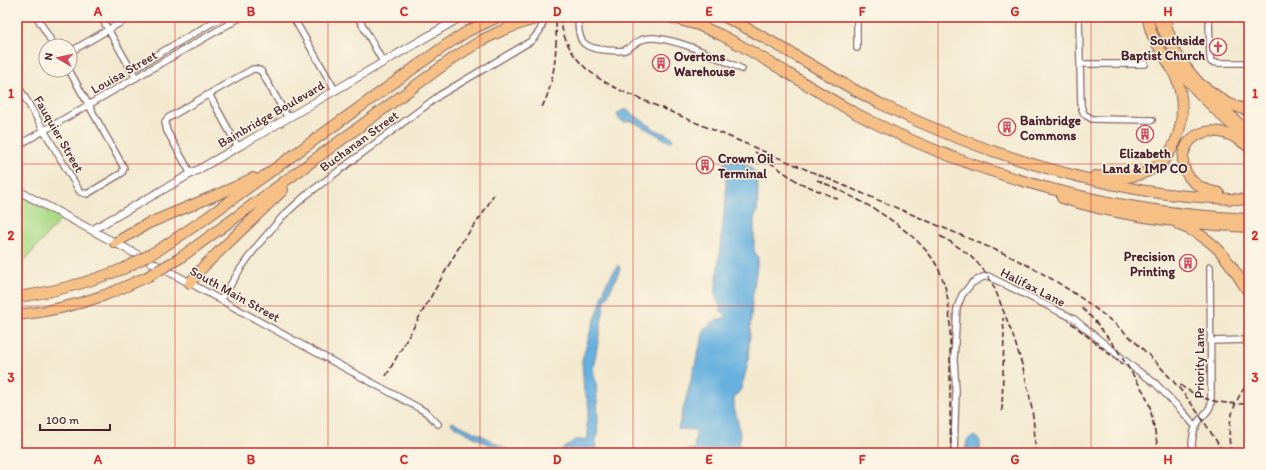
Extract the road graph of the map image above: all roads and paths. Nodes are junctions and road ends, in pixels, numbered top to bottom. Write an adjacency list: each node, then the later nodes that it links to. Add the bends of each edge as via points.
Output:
1 (37, 17): 22 (street)
2 (101, 17): 21 (street)
3 (130, 17): 21 (street)
4 (222, 17): 23 (street, Louisa Street)
5 (241, 17): 20 (street, Louisa Street)
6 (293, 17): 37 (street)
7 (358, 17): 27 (street)
8 (461, 17): 27 (street, Bainbridge Boulevard)
9 (498, 17): 51 (highway, via 446,45)
10 (543, 17): 46 (highway, bridge, via 482,40); 68 (street, Buchanan Street, via 544,23 539,31 526,44 440,95 305,196 282,217 257,246)
11 (578, 17): 31 (street, via 579,34 583,43 591,48 624,50 641,38 655,38 704,52)
12 (669, 17): 52 (highway, via 721,35 877,124 949,156)
13 (725, 17): 53 (highway, via 903,115 986,149)
14 (857, 17): 25 (street)
15 (1079, 17): 29 (street)
16 (1147, 17): 47 (main road, via 1172,61 1210,104); 53 (highway, via 1152,35 1172,71 1180,92 1181,126 1171,151 1152,169 1128,177 1095,176)
17 (1157, 17): 36 (main road, via 1172,48)
18 (1168, 17): 36 (main road, via 1166,24 1170,35)
19 (1209, 17): 28 (street, via 1211,62)
20 (230, 20): 26 (street, Louisa Street)
21 (108, 30): 24 (street); 32 (street)
22 (49, 38)
23 (181, 42): 26 (street); 32 (street, Louisa Street)
24 (78, 47)
25 (857, 48)
26 (185, 50): 34 (street, Louisa Street)
27 (383, 62): 37 (street, Bainbridge Boulevard)
28 (1249, 63)
29 (1080, 64): 30 (street); 43 (street, via 1081,106 1086,115 1099,120)
30 (1145, 64)
31 (742, 69)
32 (131, 70): 34 (street)
33 (74, 78): 40 (street)
34 (136, 78): 40 (street, Louisa Street)
35 (17, 84): 38 (street, Fauquier Street)
36 (1203, 86): 41 (highway, via 1227,103); 45 (main road)
37 (335, 90): 42 (street, Bainbridge Boulevard)
38 (19, 91): 44 (street, Fauquier Street)
39 (209, 94): 42 (street, via 256,69 261,71); 50 (street); 54 (street, via 166,120 165,126)
40 (89, 105): 44 (street, Louisa Street); 44 (street, Fauquier Street, via 124,166 124,171 87,194 82,194 75,185)
41 (1249, 111)
42 (288, 118): 50 (street, Bainbridge Boulevard)
43 (1152, 120)
44 (44, 130): 48 (street, Louisa Street)
45 (1249, 133)
46 (341, 140): 64 (highway, via 278,194 203,267); 69 (highway, bridge, via 180,258 147,277 84,302)
47 (1249, 142)
48 (17, 146)
49 (1249, 147): 56 (highway, via 1225,133 1206,131 1189,141 1183,158 1186,174 1200,187 1211,192)
50 (238, 148): 54 (street, Bainbridge Boulevard)
51 (295, 154): 61 (highway, via 234,187 147,224); 66 (highway, bridge, via 202,221 160,249 125,268 72,287)
52 (989, 170): 57 (highway, via 1023,185 1074,202); 58 (highway, via 1046,188 1106,201 1164,211)
53 (1053, 170): 56 (highway, via 1106,184 1152,192)
54 (191, 174): 60 (street, Bainbridge Boulevard)
55 (17, 190): 60 (street, South Main Street)
56 (1249, 199)
57 (1133, 214): 59 (highway, via 1184,222); 63 (highway, via 1177,224 1198,233 1222,253)
58 (1249, 219)
59 (1249, 227)
60 (92, 230): 61 (street, South Main Street)
61 (115, 243): 64 (street, South Main Street)
62 (1210, 267): 71 (street, Priority Lane)
63 (1239, 278): 65 (highway); 67 (highway)
64 (190, 283): 68 (street, South Main Street)
65 (1249, 293)
66 (17, 297)
67 (1249, 298)
68 (221, 300): 72 (street, South Main Street, via 419,408)
69 (17, 315)
70 (1248, 340): 71 (street)
71 (1210, 341): 73 (street, Priority Lane, via 1211,404)
72 (438, 424)
73 (1196, 427): 74 (street, Halifax Lane, via 1155,383 1074,319 988,276 972,283 962,295 957,308); 75 (street, Priority Lane)
74 (954, 453)
75 (1192, 453)

